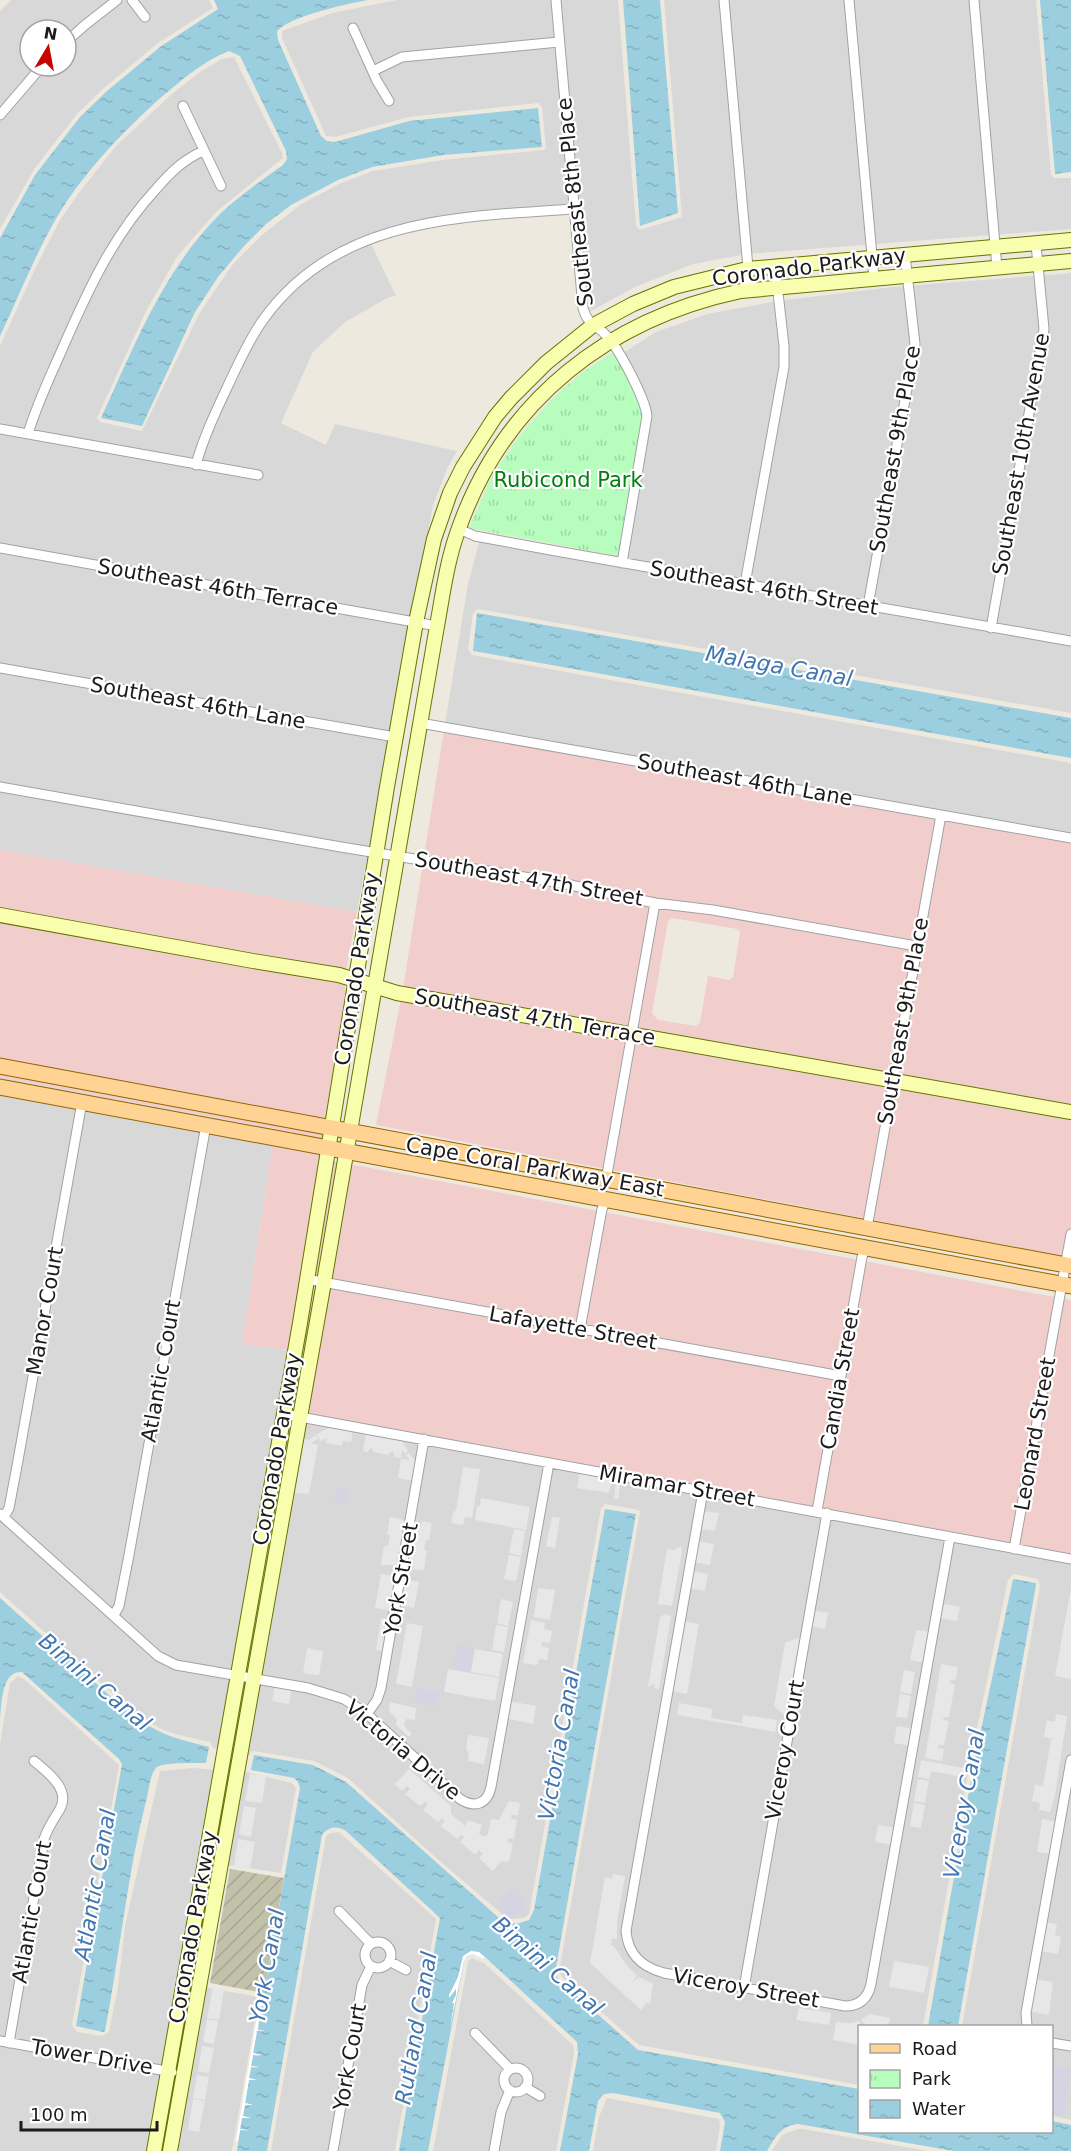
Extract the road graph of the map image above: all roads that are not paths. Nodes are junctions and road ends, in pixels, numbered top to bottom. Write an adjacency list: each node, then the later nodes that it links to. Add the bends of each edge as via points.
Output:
1 (117, 0): 9 (street)
2 (132, 0): 7 (street)
3 (555, 0): 10 (street, Southeast 8th Place)
4 (724, 0): 28 (street)
5 (849, 0): 23 (street)
6 (974, 0): 21 (street)
7 (145, 17)
8 (353, 28): 11 (street)
9 (78, 31)
10 (559, 42): 11 (street, via 402,57); 18 (street, Southeast 8th Place)
11 (373, 71): 13 (street)
12 (32, 78): 15 (street)
13 (389, 101)
14 (183, 106): 16 (street)
15 (0, 115)
16 (203, 152): 17 (street); 36 (street, via 173,170 146,199 111,248 87,292)
17 (220, 186)
18 (573, 209): 33 (street, Southeast 8th Place, via 583,308); 37 (street, via 397,229 353,246 316,268 262,321 220,403)
19 (1071, 240): 20 (street, Coronado Parkway)
20 (1036, 244): 21 (street, Coronado Parkway); 25 (street, Southeast 10th Avenue)
21 (996, 247): 22 (street, Coronado Parkway); 27 (street)
22 (905, 255): 23 (street, Coronado Parkway); 29 (street, Southeast 9th Place)
23 (872, 258): 26 (street, Coronado Parkway); 30 (street)
24 (1071, 261): 25 (street, Coronado Parkway)
25 (1038, 264): 27 (street, Coronado Parkway); 46 (street, Southeast 10th Avenue, via 1044,329 1041,353)
26 (775, 266): 28 (street, Coronado Parkway); 31 (street)
27 (998, 268): 29 (street, Coronado Parkway)
28 (747, 269): 32 (street); 33 (street, Coronado Parkway, via 674,287)
29 (907, 276): 30 (street, Coronado Parkway); 43 (street, Southeast 9th Place, via 915,344)
30 (874, 278): 31 (street, Coronado Parkway)
31 (778, 288): 32 (street, Coronado Parkway); 42 (street, via 784,367)
32 (750, 290): 34 (street, Coronado Parkway, via 672,310)
33 (592, 326): 34 (street, Southeast 8th Place); 44 (street, Coronado Parkway, via 534,374 495,417 471,452 450,493 434,539)
34 (610, 340): 39 (street, Coronado Parkway, via 570,369 512,429 483,474); 41 (street, Southeast 8th Place, via 642,394 647,416)
35 (0, 429): 36 (street)
36 (27, 434): 37 (street)
37 (196, 465): 38 (street)
38 (258, 476)
39 (459, 529): 41 (street, Southeast 46th Street, via 475,536); 45 (street, Coronado Parkway, via 448,563)
40 (0, 548): 44 (street, Southeast 46th Terrace)
41 (622, 563): 42 (street, Southeast 46th Street)
42 (745, 584): 43 (street, Southeast 46th Street)
43 (868, 606): 46 (street, Southeast 46th Street)
44 (416, 622): 45 (street, Southeast 46th Terrace); 50 (street, Coronado Parkway)
45 (437, 626): 49 (street, Coronado Parkway)
46 (992, 627): 47 (street, Southeast 46th Street)
47 (1071, 641)
48 (0, 668): 50 (street, Southeast 46th Lane)
49 (420, 723): 52 (street, Coronado Parkway); 53 (street, Southeast 46th Lane)
50 (396, 737): 52 (street, via 408,748 404,777); 55 (street, Coronado Parkway)
51 (0, 787): 55 (street, Southeast 47th Street)
52 (409, 787): 56 (street, Coronado Parkway)
53 (940, 815): 54 (street, Southeast 46th Lane); 59 (street, Southeast 9th Place)
54 (1071, 838)
55 (376, 853): 56 (street, Southeast 47th Street); 60 (street, Coronado Parkway)
56 (397, 855): 57 (street, Southeast 47th Street); 61 (street, Coronado Parkway)
57 (656, 903): 59 (street, Southeast 47th Street); 62 (street)
58 (0, 915): 60 (street, Southeast 47th Terrace)
59 (916, 946): 64 (street, Southeast 9th Place)
60 (356, 980): 61 (street, Southeast 47th Terrace); 69 (street, Coronado Parkway)
61 (375, 986): 62 (street, Southeast 47th Terrace); 70 (street, Coronado Parkway)
62 (632, 1035): 64 (street, Southeast 47th Terrace); 74 (street)
63 (0, 1066): 69 (main road, Cape Coral Parkway East)
64 (893, 1081): 67 (street, Southeast 47th Terrace); 77 (street, Southeast 9th Place)
65 (0, 1087): 66 (main road, Cape Coral Parkway East)
66 (82, 1102): 68 (main road, Cape Coral Parkway East); 95 (street, Manor Court, via 9,1508)
67 (1071, 1112)
68 (206, 1125): 71 (main road, Cape Coral Parkway East); 99 (street, Atlantic Court, via 127,1565)
69 (330, 1129): 70 (main road, Cape Coral Parkway East); 71 (street, Coronado Parkway)
70 (350, 1132): 72 (street, Coronado Parkway); 74 (main road, Cape Coral Parkway East)
71 (328, 1148): 72 (main road, Cape Coral Parkway East); 83 (street, Coronado Parkway)
72 (346, 1151): 73 (main road, Cape Coral Parkway East); 84 (street, Coronado Parkway)
73 (503, 1180): 74 (main road, via 522,1175 594,1186); 76 (main road, Cape Coral Parkway East)
74 (606, 1180): 75 (main road, Cape Coral Parkway East)
75 (706, 1198): 76 (main road, via 684,1201 627,1191 614,1193); 77 (main road, Cape Coral Parkway East)
76 (606, 1200): 78 (main road, Cape Coral Parkway East); 86 (street)
77 (867, 1228): 78 (main road, via 856,1236 783,1225); 80 (main road, Cape Coral Parkway East)
78 (768, 1230): 81 (main road, Cape Coral Parkway East)
79 (1071, 1234): 82 (street, Leonard Street)
80 (965, 1246): 81 (main road, via 943,1250 885,1240 872,1242); 82 (main road, Cape Coral Parkway East)
81 (866, 1248): 85 (main road, Cape Coral Parkway East); 87 (street, Candia Street)
82 (1068, 1266): 85 (street, Leonard Street)
83 (306, 1279): 84 (street, Lafayette Street); 88 (street, Coronado Parkway)
84 (324, 1282): 86 (street, Lafayette Street); 89 (street, Coronado Parkway)
85 (1066, 1286): 97 (street, Leonard Street)
86 (580, 1329): 87 (street, Lafayette Street)
87 (841, 1376): 93 (street, Candia Street)
88 (284, 1414): 89 (street, Miramar Street); 100 (street, Coronado Parkway)
89 (299, 1417): 90 (street, Miramar Street); 101 (street, Coronado Parkway)
90 (424, 1439): 91 (street, Miramar Street); 102 (street, York Street, via 381,1688)
91 (549, 1463): 92 (street, Miramar Street); 102 (street, Victoria Drive, via 487,1798 474,1804 460,1799)
92 (703, 1491): 93 (street, Miramar Street); 112 (street, Viceroy Street, via 627,1937 636,1959 650,1969)
93 (817, 1511): 94 (street, Miramar Street)
94 (827, 1513): 96 (street, Miramar Street); 112 (street, Viceroy Court)
95 (2, 1516): 99 (street, Victoria Drive)
96 (950, 1537): 97 (street, Miramar Street); 112 (street, Viceroy Street, via 868,1994 860,2003 850,2006)
97 (1014, 1549): 98 (street, Miramar Street)
98 (1071, 1559)
99 (114, 1615): 100 (street, Victoria Drive, via 167,1661)
100 (238, 1675): 101 (street, Victoria Drive); 105 (street, Coronado Parkway)
101 (253, 1678): 102 (street, Victoria Drive, via 335,1695); 106 (street, Coronado Parkway)
102 (367, 1714)
103 (1071, 1760): 113 (street)
104 (34, 1761): 115 (street, Atlantic Court, via 57,1783 62,1801 44,1839)
105 (201, 1882): 106 (street); 119 (street, Coronado Parkway)
106 (217, 1885): 120 (street, Coronado Parkway)
107 (339, 1911): 108 (street)
108 (371, 1944): 109 (street, via 388,1947); 110 (street, York Court, via 365,1956)
109 (389, 1961): 110 (street, via 379,1967); 111 (street)
110 (371, 1966): 126 (street, York Court, via 362,1985)
111 (406, 1970)
112 (744, 1988)
113 (1027, 2025)
114 (475, 2033): 118 (street)
115 (5, 2042): 119 (street, Tower Drive)
116 (1053, 2043): 117 (street)
117 (1071, 2046)
118 (510, 2069): 121 (street, via 524,2071 528,2078); 122 (street, via 504,2078)
119 (167, 2071): 120 (street, Tower Drive); 124 (street, Coronado Parkway)
120 (183, 2074): 125 (street, Coronado Parkway)
121 (525, 2088): 122 (street); 123 (street)
122 (510, 2090): 127 (street, via 501,2112)
123 (540, 2096)
124 (154, 2151)
125 (170, 2151)
126 (333, 2151)
127 (494, 2151)

